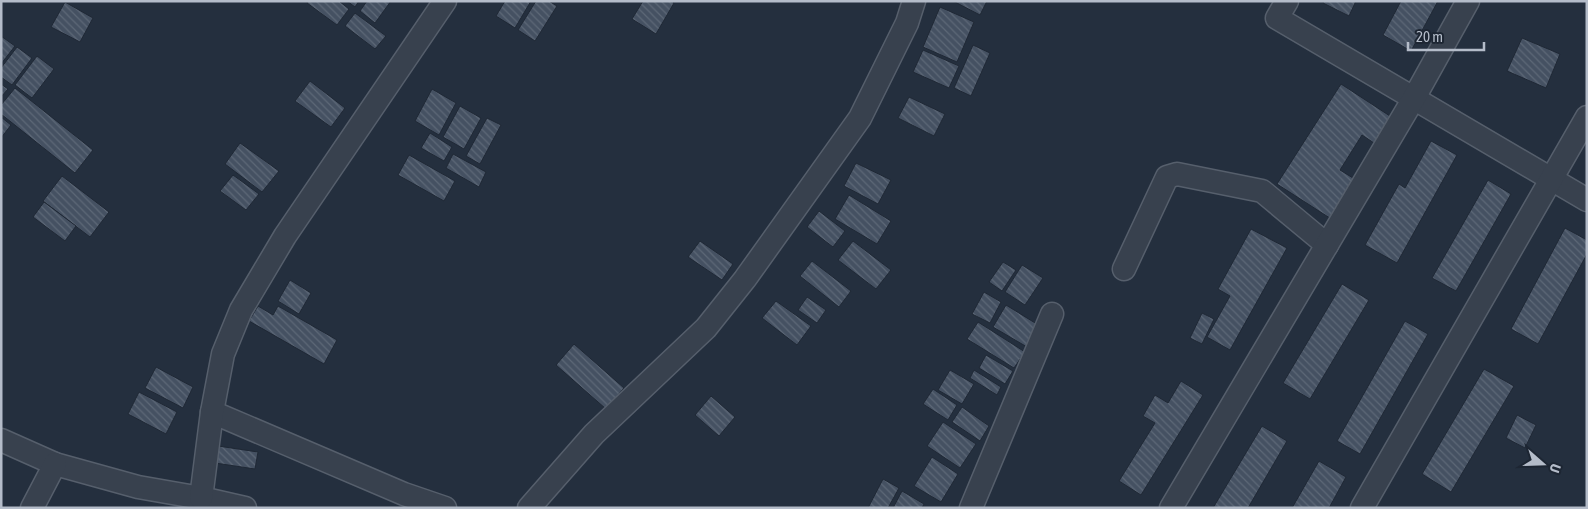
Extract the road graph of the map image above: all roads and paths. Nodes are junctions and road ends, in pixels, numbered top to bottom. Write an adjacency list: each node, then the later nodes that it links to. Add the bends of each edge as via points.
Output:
1 (445, 1): 12 (street, via 285,236 240,310 223,354)
2 (914, 1): 19 (street, via 907,23 860,118 745,279 706,328 594,434)
3 (1287, 1): 5 (street, via 1277,18)
4 (1468, 1): 5 (street)
5 (1414, 98): 7 (street); 9 (street)
6 (1587, 117): 7 (street)
7 (1552, 179): 8 (street); 22 (street)
8 (1587, 200)
9 (1327, 245): 10 (street, via 1262,191 1177,174 1167,177); 21 (street)
10 (1124, 269)
11 (1052, 314): 20 (street)
12 (211, 423): 15 (street); 18 (street)
13 (1, 440): 14 (street)
14 (55, 464): 15 (street, via 138,487); 16 (street)
15 (203, 487): 17 (street)
16 (32, 508)
17 (245, 508)
18 (445, 508)
19 (529, 508)
20 (971, 508)
21 (1171, 508)
22 (1362, 508)

